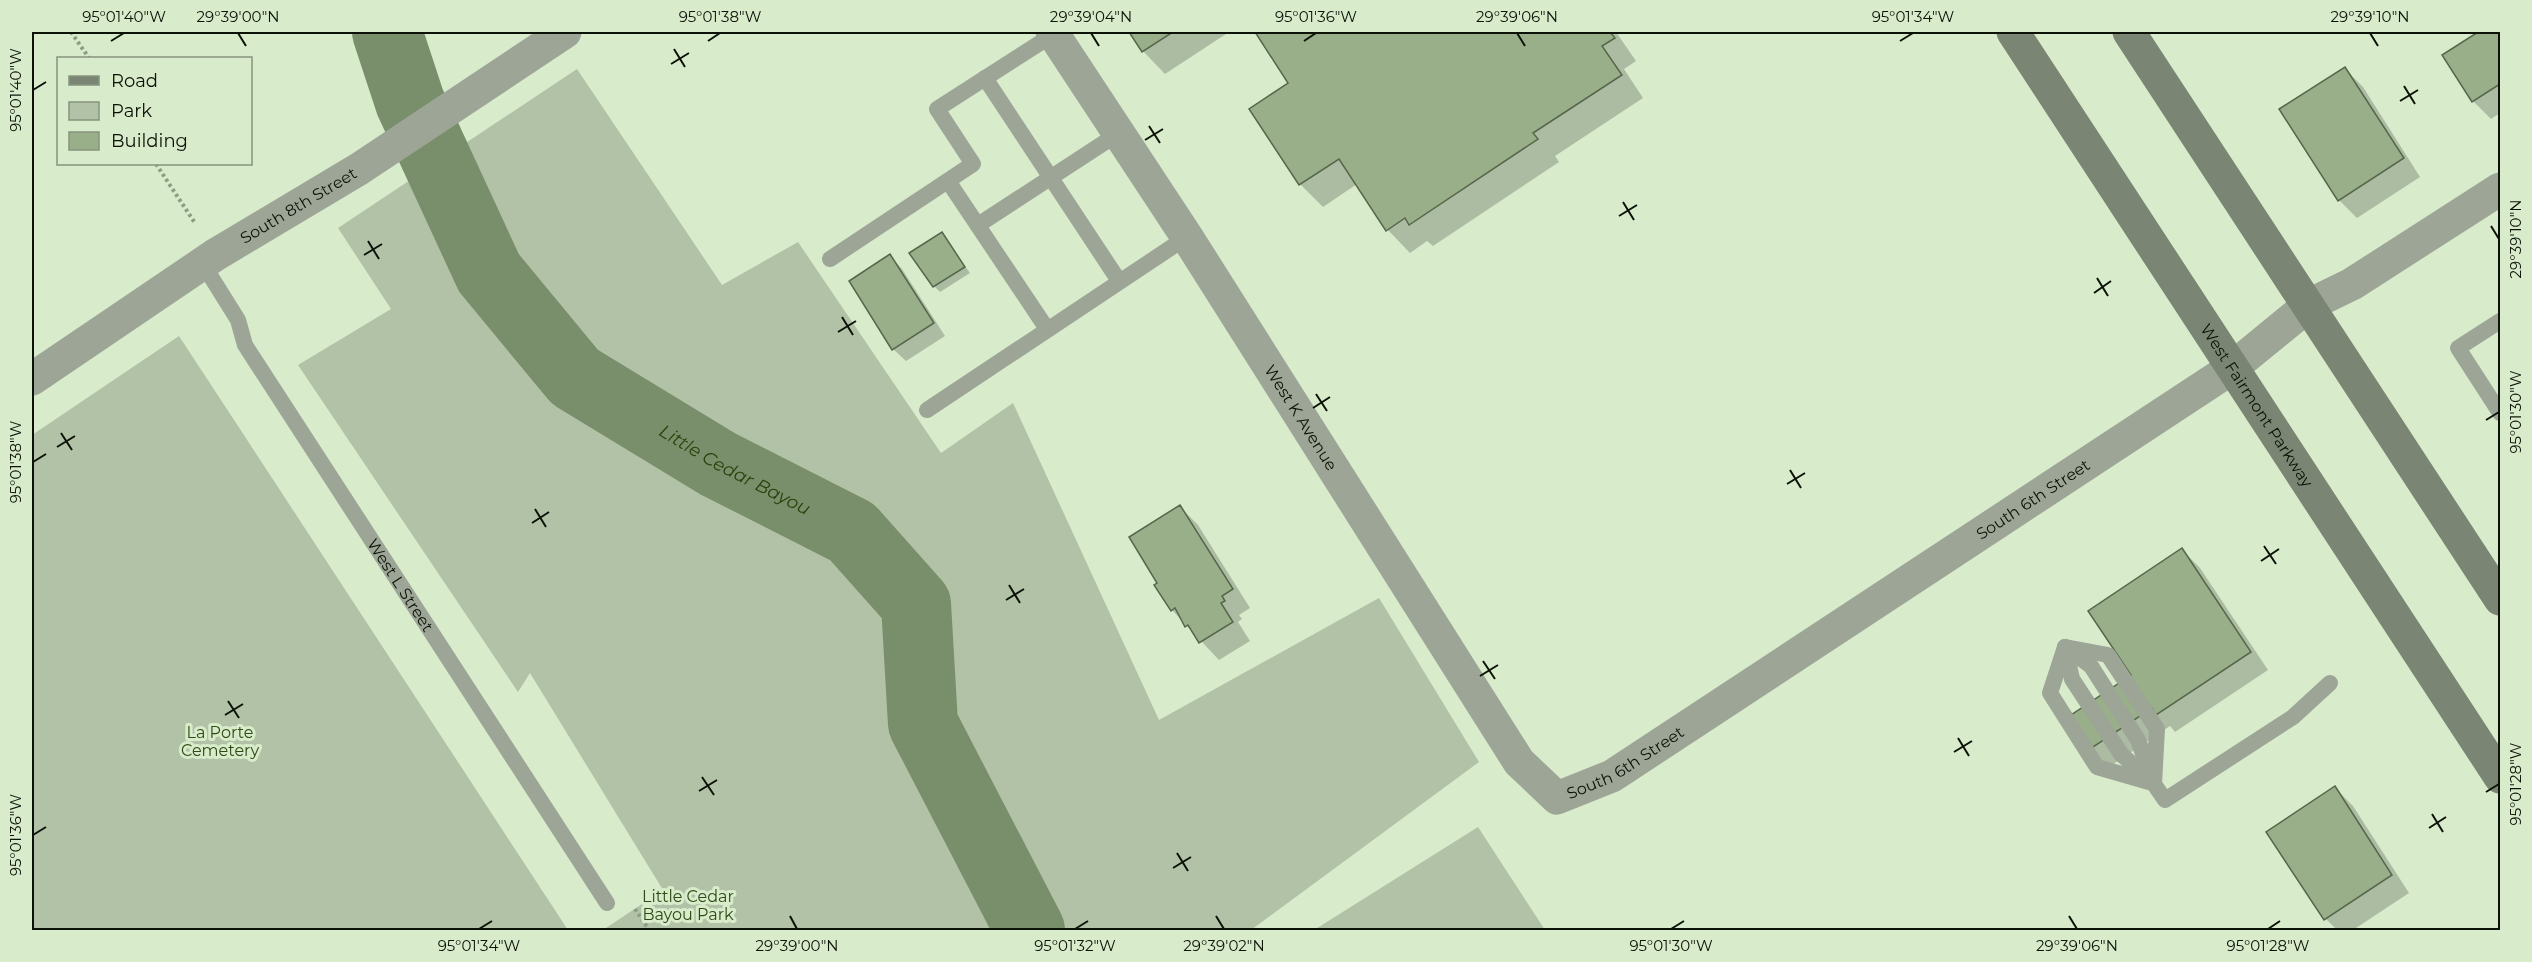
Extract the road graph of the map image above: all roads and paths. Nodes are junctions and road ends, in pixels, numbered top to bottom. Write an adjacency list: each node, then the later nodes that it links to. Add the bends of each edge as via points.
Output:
1 (71, 32): 6 (path)
2 (565, 32): 15 (street, South 8th Street, via 359,169)
3 (2013, 32): 20 (main road, West Fairmont Parkway)
4 (2129, 32): 17 (main road)
5 (1053, 33): 7 (lane); 8 (street, West K Avenue)
6 (88, 57)
7 (985, 78): 9 (lane); 10 (lane, via 937,110 973,164)
8 (1119, 134): 9 (lane); 13 (street, West K Avenue)
9 (1051, 178): 12 (lane); 16 (lane)
10 (948, 181): 12 (lane); 14 (lane)
11 (2500, 189): 17 (street, South 6th Street, via 2352,284)
12 (978, 225): 19 (lane)
13 (1187, 237): 16 (lane); 29 (street, West K Avenue, via 1520,762)
14 (830, 259)
15 (203, 264): 21 (street, South 8th Street); 30 (lane, West L Street, via 238,320 245,345)
16 (1119, 281): 19 (lane)
17 (2309, 305): 20 (street, South 6th Street); 24 (main road)
18 (2500, 321): 23 (lane, via 2458,348)
19 (1047, 329): 22 (lane)
20 (2232, 368): 27 (main road, West Fairmont Parkway); 29 (street, South 6th Street, via 1612,776)
21 (32, 380)
22 (927, 410)
23 (2500, 413)
24 (2500, 599)
25 (2065, 647): 28 (lane, via 2072,679 2121,754); 28 (lane, via 2108,655 2157,729); 28 (lane, via 2050,693 2091,758 2097,767)
26 (2330, 683): 28 (lane, via 2293,717 2165,800)
27 (2500, 777)
28 (2154, 784)
29 (1557, 798)
30 (607, 903)

